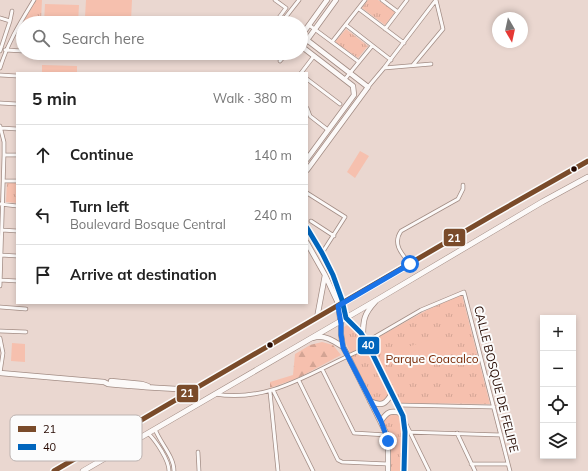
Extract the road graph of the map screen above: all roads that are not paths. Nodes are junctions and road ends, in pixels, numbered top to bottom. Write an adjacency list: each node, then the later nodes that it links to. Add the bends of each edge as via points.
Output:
1 (34, 0): 13 (street)
2 (275, 0): 14 (street, via 286,8)
3 (299, 0): 15 (street)
4 (327, 0): 18 (street)
5 (336, 0): 21 (street)
6 (365, 0): 10 (street)
7 (382, 0): 12 (street)
8 (407, 0): 12 (street)
9 (436, 0): 28 (street); 39 (street, via 443,29)
10 (359, 9): 19 (street); 22 (street)
11 (12, 11): 17 (street)
12 (398, 12): 22 (street)
13 (24, 16)
14 (280, 16)
15 (286, 16)
16 (0, 18): 17 (street)
17 (10, 21): 23 (street)
18 (309, 25): 21 (street)
19 (346, 25): 27 (street); 30 (street)
20 (16, 29): 24 (street)
21 (315, 29): 25 (street); 27 (street)
22 (385, 29): 28 (street)
23 (6, 35): 24 (street); 29 (street)
24 (11, 38): 31 (street)
25 (308, 39)
26 (308, 41): 43 (street)
27 (332, 42): 37 (street)
28 (404, 43): 36 (street)
29 (1, 44): 32 (street)
30 (372, 46): 36 (street); 37 (street)
31 (5, 50): 33 (street); 40 (street)
32 (0, 51)
33 (16, 51)
34 (308, 51): 35 (street)
35 (314, 56): 42 (street); 46 (street)
36 (390, 60): 41 (street)
37 (359, 62): 43 (street)
38 (431, 64): 39 (street)
39 (413, 65): 41 (street)
40 (0, 68)
41 (384, 68): 48 (street)
42 (302, 72)
43 (351, 73): 46 (street); 48 (street)
44 (0, 75): 45 (street)
45 (16, 76)
46 (345, 79): 49 (street, via 353,86 354,95)
47 (308, 80): 52 (street)
48 (368, 87): 53 (street)
49 (350, 101): 53 (street); 59 (street)
50 (0, 103): 51 (street)
51 (16, 104)
52 (340, 104)
53 (355, 106): 64 (street)
54 (308, 111): 55 (street)
55 (310, 116): 56 (street); 59 (street)
56 (308, 119)
57 (1, 127): 58 (street); 60 (street)
58 (16, 129)
59 (328, 130): 62 (street)
60 (4, 155): 61 (street); 66 (street)
61 (16, 155)
62 (308, 158)
63 (588, 161): 81 (main road)
64 (308, 169)
65 (588, 177): 88 (main road)
66 (4, 181): 67 (street); 70 (street)
67 (16, 181)
68 (463, 185): 81 (street, via 458,199 401,231 397,243)
69 (308, 194): 76 (street, via 345,217)
70 (2, 204): 71 (street); 73 (street)
71 (16, 206)
72 (311, 221): 76 (street)
73 (2, 230): 75 (street); 79 (street)
74 (308, 230): 78 (street)
75 (16, 231)
76 (334, 236): 78 (street)
77 (308, 245): 84 (street)
78 (322, 253): 83 (street)
79 (1, 255): 80 (street); 82 (street)
80 (16, 256)
81 (410, 264): 90 (main road)
82 (0, 265): 85 (street)
83 (331, 272): 84 (street); 90 (street)
84 (325, 275): 90 (street); 94 (street)
85 (0, 280): 86 (street); 87 (street)
86 (16, 281)
87 (0, 286)
88 (375, 301): 95 (main road); 99 (street, via 365,317)
89 (20, 304): 92 (street)
90 (340, 304): 94 (main road); 95 (street); 96 (street)
91 (0, 307): 92 (street)
92 (20, 308): 93 (street)
93 (26, 309)
94 (317, 318): 108 (main road)
95 (347, 320): 96 (main road); 99 (street)
96 (340, 322): 101 (main road); 103 (street)
97 (0, 331): 98 (street)
98 (26, 332)
99 (363, 337): 102 (street)
100 (0, 338): 106 (street, via 3,353)
101 (305, 341): 103 (street, via 322,337); 111 (main road)
102 (367, 343): 104 (street, via 359,351); 110 (street); 114 (street, CALLE BOSQUE DE FELIPE, via 421,310 464,292)
103 (343, 347): 104 (street)
104 (348, 356): 105 (street); 112 (street)
105 (322, 369): 107 (street); 122 (street, via 354,433)
106 (0, 373): 108 (street)
107 (299, 381): 109 (street); 129 (street, via 338,460)
108 (192, 390): 116 (main road)
109 (271, 391): 111 (street, via 241,395); 138 (street); 139 (street)
110 (392, 393): 112 (street, via 384,403 376,404); 113 (street)
111 (215, 394): 118 (main road)
112 (370, 401): 117 (street)
113 (398, 405): 114 (street); 115 (street)
114 (494, 407): 123 (street, CALLE BOSQUE DE FELIPE)
115 (402, 415): 117 (street, via 392,411 386,413); 119 (street)
116 (142, 420)
117 (381, 421): 122 (street)
118 (155, 429): 120 (main road); 136 (street)
119 (408, 432): 121 (street); 141 (street); 142 (street)
120 (148, 433): 124 (main road); 135 (street, via 166,460)
121 (457, 433): 123 (street); 130 (street)
122 (386, 435): 129 (street)
123 (501, 436): 131 (street, CALLE BOSQUE DE FELIPE)
124 (142, 437)
125 (198, 452): 137 (street)
126 (72, 461): 132 (main road)
127 (73, 461): 133 (main road)
128 (100, 461): 134 (main road)
129 (388, 464): 140 (street)
130 (471, 464): 131 (street); 143 (street)
131 (508, 464): 144 (street, CALLE BOSQUE DE FELIPE)
132 (54, 471)
133 (59, 471)
134 (83, 471)
135 (170, 471)
136 (174, 471)
137 (199, 471)
138 (278, 471)
139 (313, 471)
140 (388, 471)
141 (404, 471)
142 (429, 471)
143 (475, 471)
144 (510, 471)

